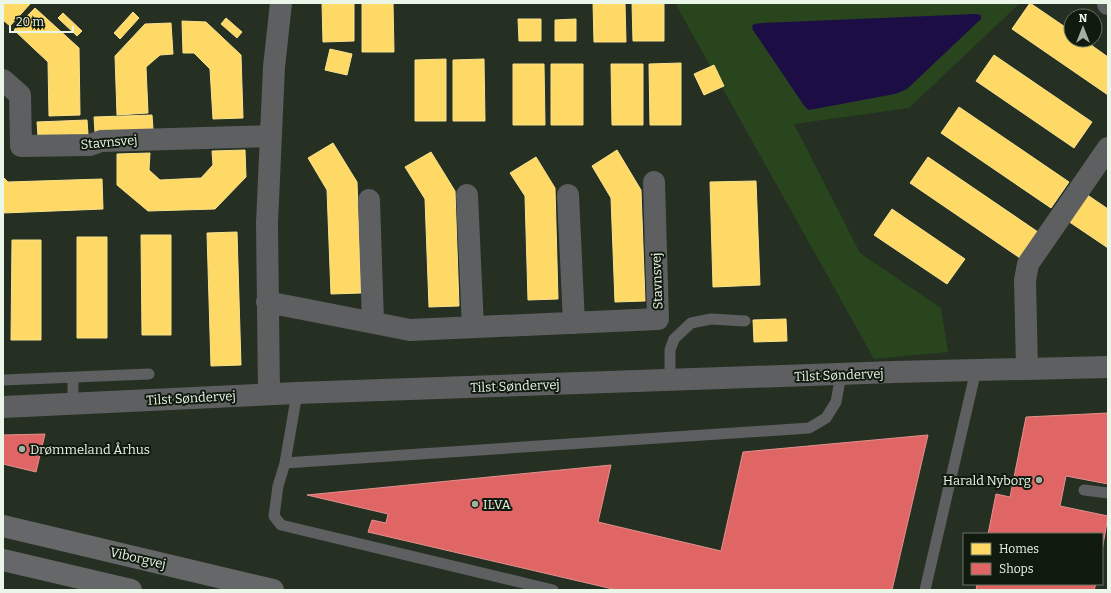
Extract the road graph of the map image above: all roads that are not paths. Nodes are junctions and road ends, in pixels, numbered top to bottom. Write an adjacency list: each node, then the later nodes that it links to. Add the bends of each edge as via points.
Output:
1 (281, 3): 3 (street, via 274,67)
2 (3, 80): 3 (street, Stavnsvej, via 20,95 21,146)
3 (271, 136): 9 (street)
4 (1108, 148): 15 (street, via 1028,264 1025,280)
5 (654, 182): 12 (street, Stavnsvej, via 658,319)
6 (467, 195): 13 (street)
7 (568, 195): 12 (street)
8 (369, 200): 11 (street)
9 (267, 302): 11 (street, Stavnsvej); 23 (street)
10 (745, 321): 21 (lane, via 711,319 691,323 672,344)
11 (373, 322): 13 (street, Stavnsvej, via 410,330)
12 (574, 323): 13 (street, Stavnsvej)
13 (473, 327)
14 (1108, 367): 15 (street, Tilst Søndervej)
15 (1027, 369): 16 (street, Tilst Søndervej)
16 (976, 370): 18 (street, Tilst Søndervej); 34 (lane)
17 (149, 374): 19 (lane)
18 (841, 375): 21 (street, Tilst Søndervej); 26 (lane, via 836,402 826,418 809,428)
19 (73, 378): 20 (lane); 24 (lane)
20 (3, 380)
21 (670, 381): 22 (street, Tilst Søndervej)
22 (297, 393): 23 (street, Tilst Søndervej); 26 (lane)
23 (269, 394): 24 (street, Tilst Søndervej)
24 (73, 404): 25 (street, Tilst Søndervej)
25 (3, 407)
26 (284, 463): 33 (lane, via 274,516 281,525)
27 (1084, 490): 28 (lane)
28 (1108, 493)
29 (3, 526): 32 (main road, Viborgvej)
30 (3, 560): 31 (main road)
31 (131, 590)
32 (273, 590)
33 (552, 590)
34 (925, 590)

